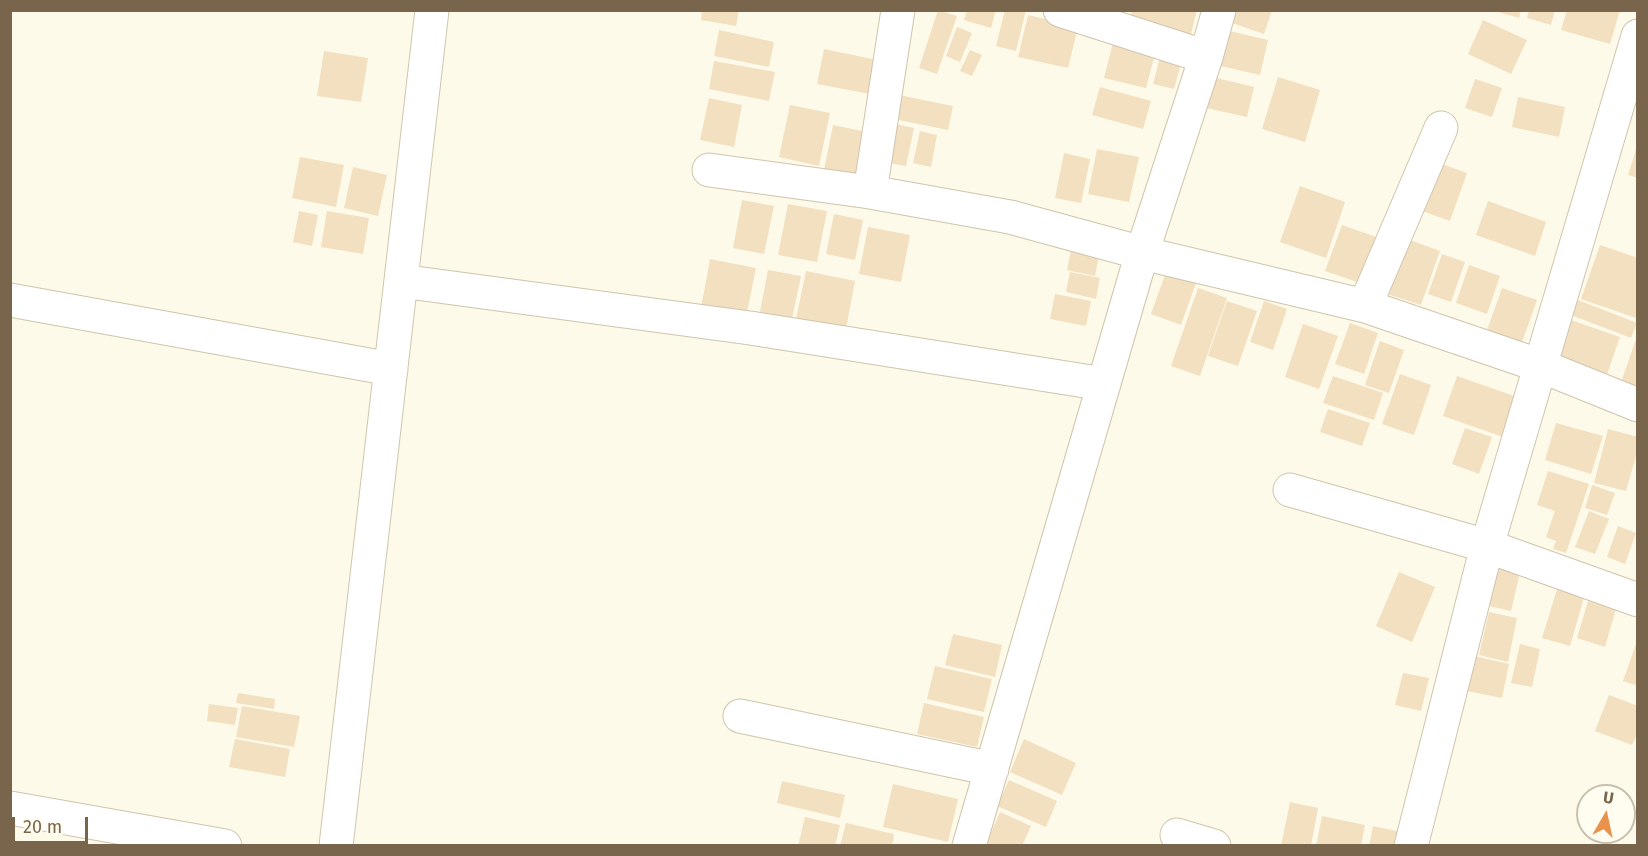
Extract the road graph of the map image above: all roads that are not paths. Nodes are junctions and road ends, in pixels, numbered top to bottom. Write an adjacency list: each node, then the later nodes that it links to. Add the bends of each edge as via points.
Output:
1 (432, 10): 11 (street)
2 (898, 10): 9 (street)
3 (1060, 10): 6 (street)
4 (1219, 10): 6 (street)
5 (1636, 49): 14 (street)
6 (1206, 57): 10 (street)
7 (1441, 128): 13 (street)
8 (709, 170): 9 (street)
9 (870, 192): 10 (street, via 1011,218)
10 (1142, 253): 13 (street); 16 (street)
11 (401, 281): 15 (street); 16 (street, via 750,328)
12 (10, 300): 15 (street)
13 (1365, 306): 14 (street)
14 (1540, 366): 17 (street); 19 (street)
15 (391, 369): 26 (street)
16 (1104, 384): 22 (street)
17 (1638, 405)
18 (1290, 490): 19 (street)
19 (1487, 546): 20 (street); 29 (street)
20 (1638, 600)
21 (740, 716): 22 (street)
22 (992, 769): 27 (street)
23 (10, 808): 25 (street)
24 (1177, 835): 28 (street)
25 (225, 846)
26 (336, 846)
27 (969, 846)
28 (1214, 846)
29 (1411, 846)

